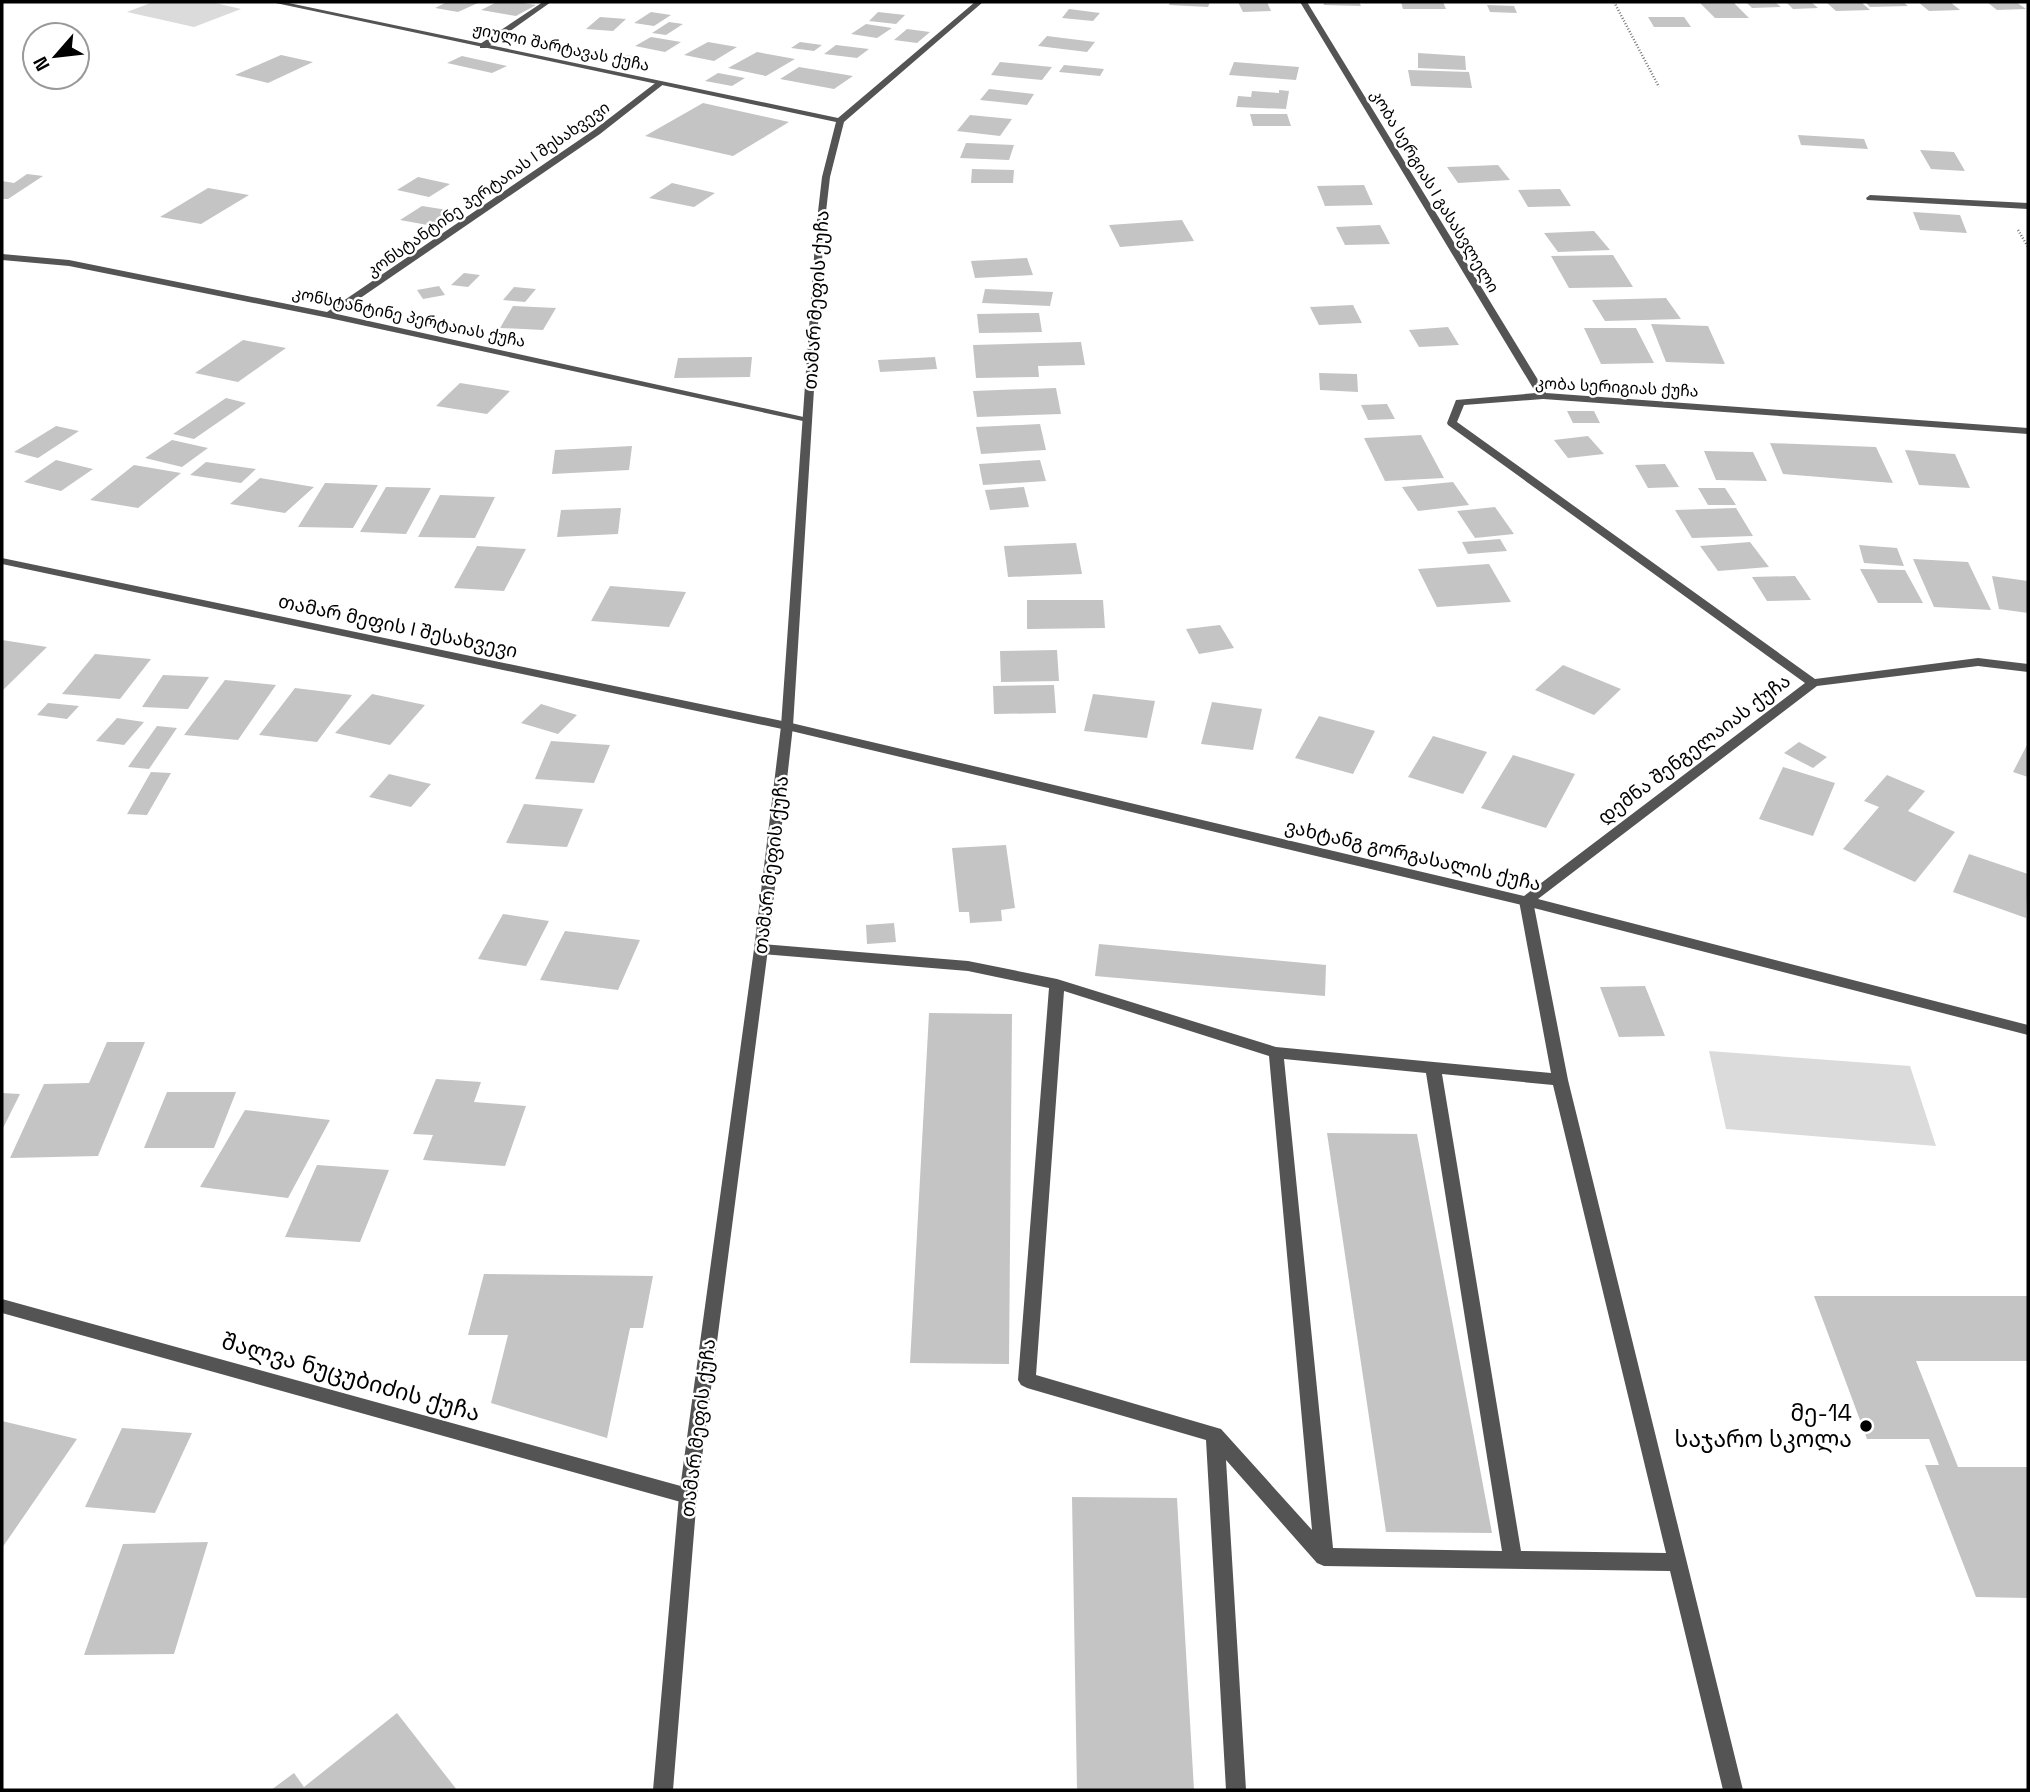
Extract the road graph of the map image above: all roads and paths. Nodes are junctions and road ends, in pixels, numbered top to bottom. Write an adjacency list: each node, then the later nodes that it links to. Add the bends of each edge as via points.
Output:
1 (275, 2): 6 (street, ჟიული შარტავას ქუჩა)
2 (547, 2): 6 (street)
3 (979, 2): 9 (street)
4 (1303, 2): 14 (street, კობა სერგიას I გასასვლელი)
5 (1614, 2): 8 (path)
6 (483, 46): 7 (street, ჟიული შარტავას ქუჩა)
7 (661, 83): 9 (street, ჟიული შარტავას ქუჩა); 13 (street, კონსტანტინე პერტაიას I შესახვევი)
8 (1659, 87)
9 (841, 121): 15 (street, თამარ მეფის ქუჩა, via 826,177 820,229)
10 (1870, 198): 11 (street)
11 (2028, 206)
12 (2, 257): 13 (street, კონსტანტინე პერტაიას ქუჩა, via 69,264)
13 (329, 316): 15 (street, კონსტანტინე პერტაიას ქუჩა)
14 (1544, 396): 16 (street, კობა სერიგიას ქუჩა); 20 (street, კობა სერიგიას ქუჩა, via 1460,402 1452,423)
15 (808, 421): 21 (street, თამარ მეფის ქუჩა)
16 (2028, 431)
17 (7, 561): 18 (street); 21 (street, თამარ მეფის I შესახვევი)
18 (2, 571)
19 (2028, 668): 20 (street, დემნა შენგელაიას ქუჩა, via 1978,662)
20 (1813, 683): 22 (street, დემნა შენგელაიას ქუჩა)
21 (787, 726): 22 (street, ვახტანგ გორგასალის ქუჩა); 23 (street, თამარ მეფის ქუჩა)
22 (1526, 901): 25 (street, ვახტანგ გორგასალის ქუჩა); 28 (street)
23 (761, 948): 24 (street, via 968,966); 31 (street, თამარ მეფის ქუჩა)
24 (1057, 984): 26 (street); 30 (street, via 1027,1380)
25 (2028, 1030)
26 (1276, 1053): 27 (street); 32 (street)
27 (1433, 1068): 28 (street); 33 (street)
28 (1560, 1080): 34 (street)
29 (2, 1306): 31 (street, შალვა ნუცუბიძის ქუჩა)
30 (1215, 1435): 32 (street); 36 (street)
31 (688, 1496): 35 (street, თამარ მეფის ქუჩა)
32 (1324, 1557): 33 (street)
33 (1514, 1562): 34 (street)
34 (1675, 1562): 37 (street)
35 (663, 1790)
36 (1236, 1790)
37 (1733, 1790)

